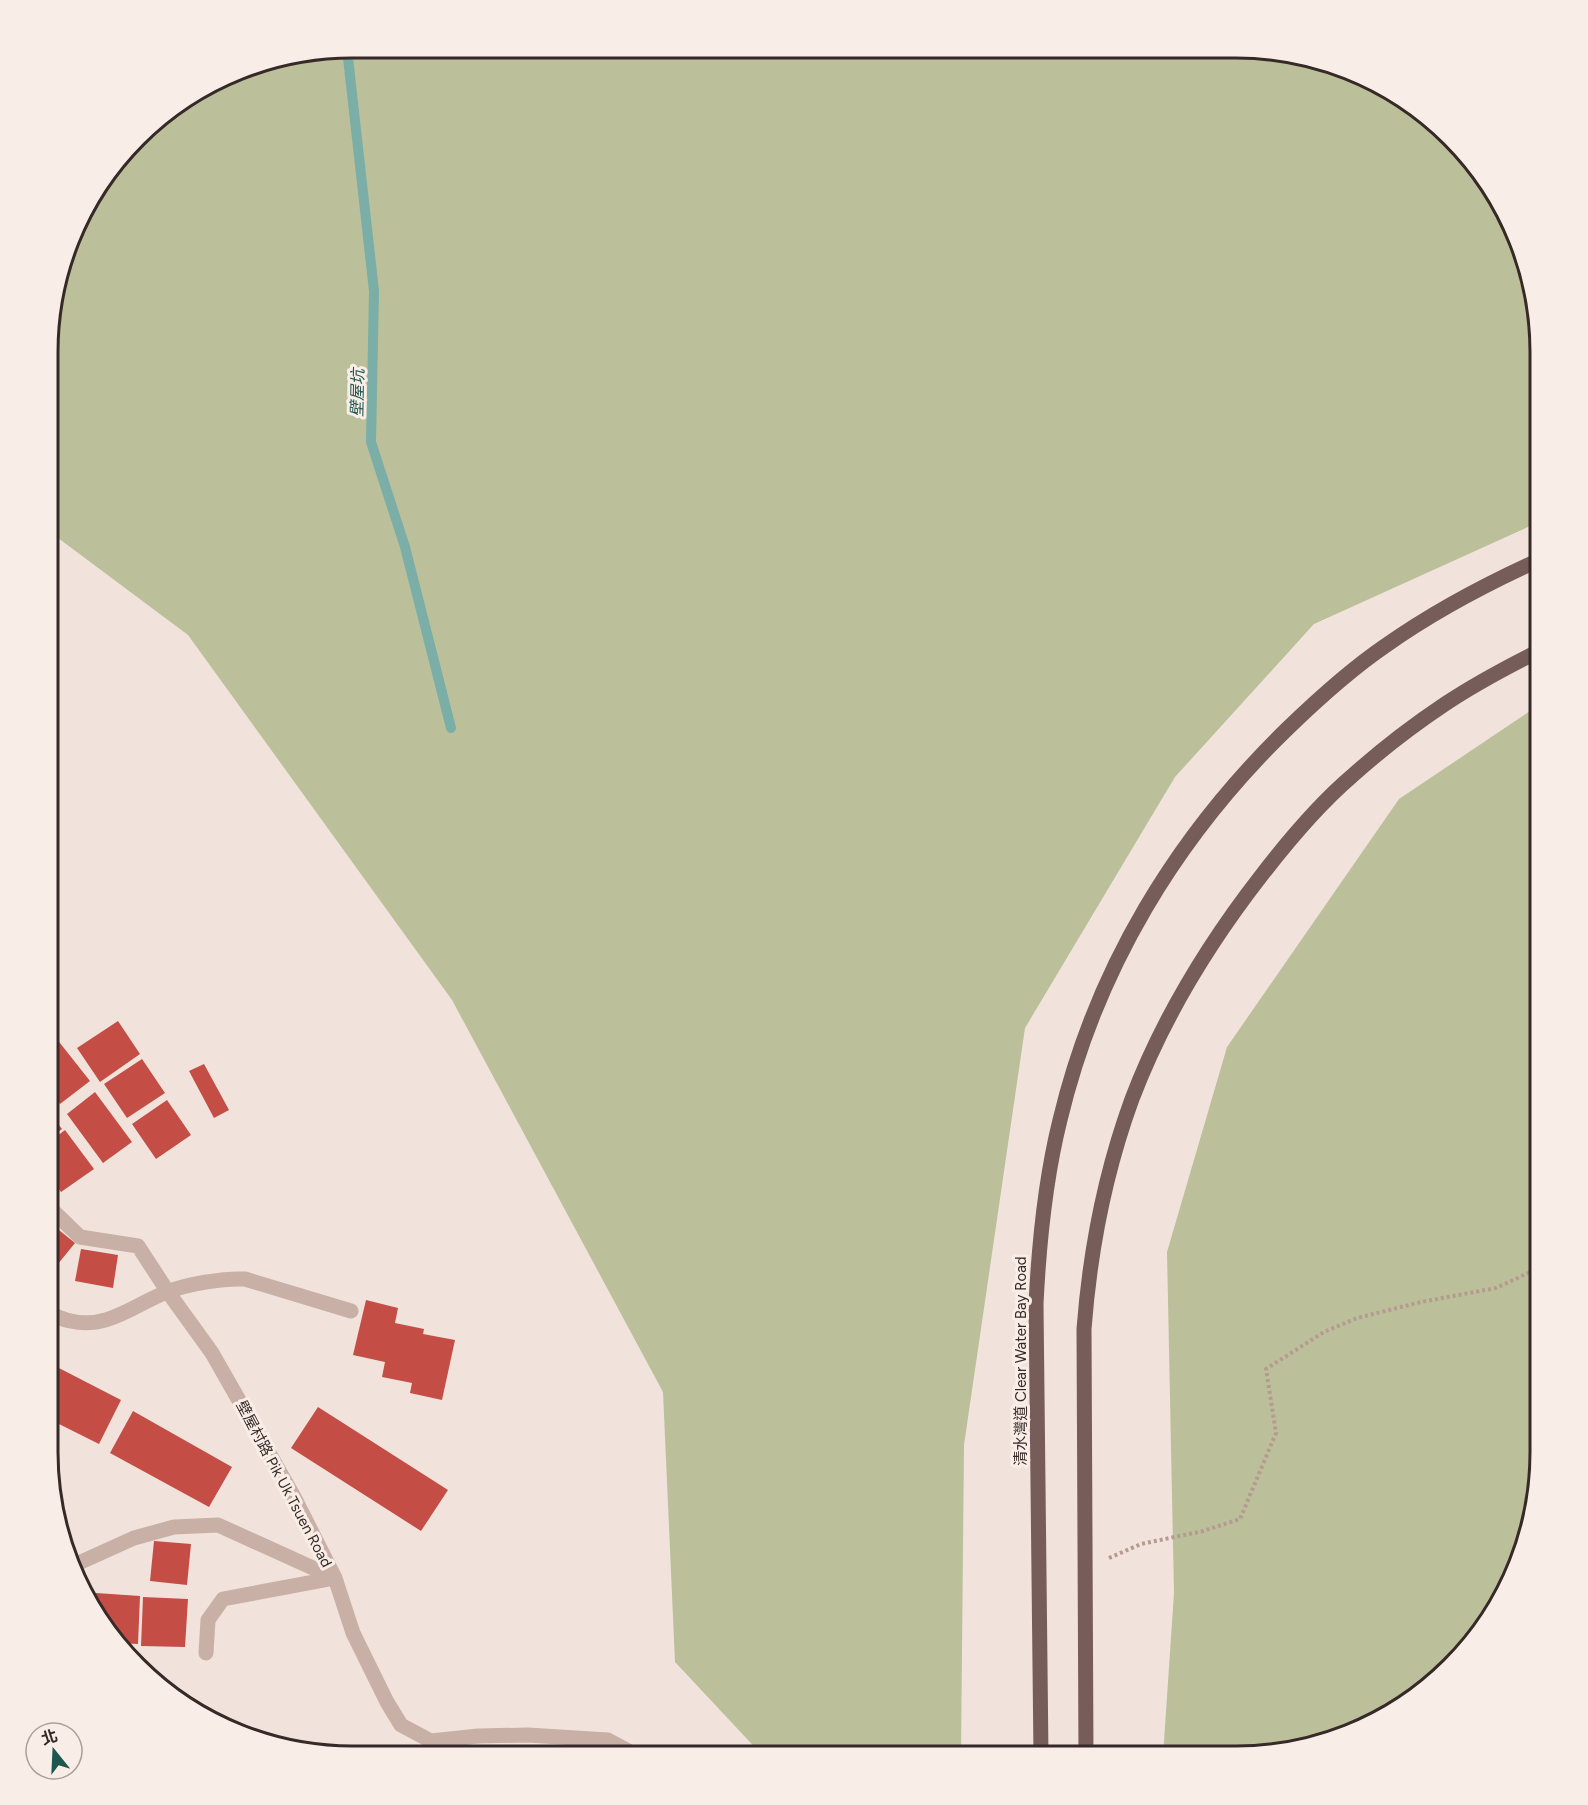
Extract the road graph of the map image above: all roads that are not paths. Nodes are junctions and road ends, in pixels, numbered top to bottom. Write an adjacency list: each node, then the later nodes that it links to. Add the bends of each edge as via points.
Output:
1 (1530, 565): 11 (main road, 清水灣道 Clear Water Bay Road, via 1458,601 1385,646 1268,748 1212,811 1174,862 1131,934 1103,994 1060,1119 1039,1254 1036,1304)
2 (1530, 656): 12 (main road, via 1446,703 1397,738 1310,818 1220,932 1168,1021 1132,1099 1096,1232 1084,1329)
3 (58, 1216): 4 (street, 壁屋村路 Pik Uk Tsuen Road, via 80,1237 138,1246)
4 (168, 1292): 5 (street, via 226,1278 245,1278); 6 (street, via 112,1319 93,1323); 8 (street, 壁屋村路 Pik Uk Tsuen Road, via 212,1353)
5 (351, 1311)
6 (58, 1316)
7 (80, 1562): 8 (street, via 134,1538 174,1527 218,1525)
8 (335, 1578): 9 (street, via 223,1599 208,1620); 10 (street, 壁屋村路 Pik Uk Tsuen Road, via 353,1633 401,1725 431,1741 528,1735 608,1740)
9 (206, 1653)
10 (619, 1746)
11 (1041, 1746)
12 (1086, 1746)

